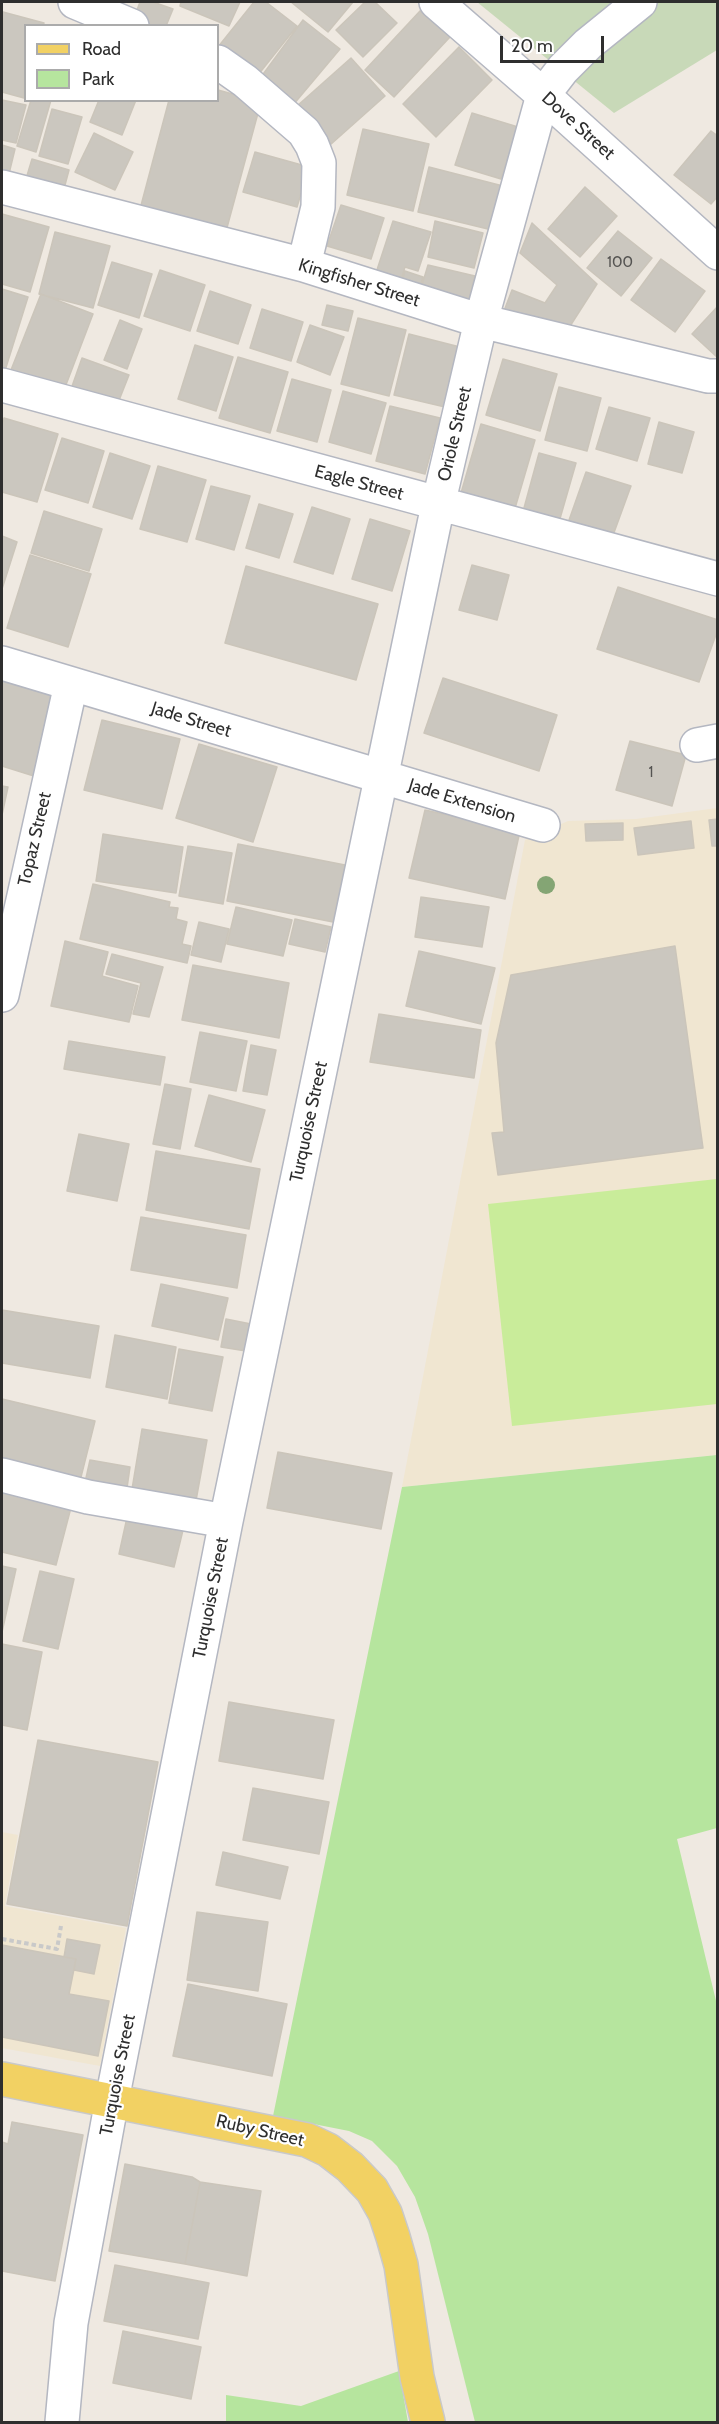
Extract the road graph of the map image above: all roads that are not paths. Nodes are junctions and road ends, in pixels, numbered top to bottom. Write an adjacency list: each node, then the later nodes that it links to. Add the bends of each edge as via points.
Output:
1 (75, 2): 4 (street)
2 (436, 2): 6 (street, Dove Street)
3 (639, 2): 6 (street, via 588,44)
4 (127, 24)
5 (219, 63): 9 (street, via 304,132 312,145 319,163 318,207)
6 (543, 94): 8 (street, Dove Street); 10 (street, Oriole Street)
7 (2, 187): 9 (street, Kingfisher Street)
8 (717, 253)
9 (303, 265): 10 (street, Kingfisher Street)
10 (481, 321): 11 (street, Kingfisher Street); 13 (street, Oriole Street)
11 (717, 376)
12 (2, 385): 13 (street, Eagle Street)
13 (438, 505): 14 (street, Eagle Street); 17 (street, Oriole Street)
14 (717, 579)
15 (2, 663): 16 (street, Jade Street)
16 (71, 684): 17 (street, Jade Street); 19 (street, Topaz Street)
17 (381, 777): 18 (street, Jade Extension); 21 (street, Turquoise Street)
18 (543, 825)
19 (2, 995)
20 (2, 1474): 21 (street, via 88,1497)
21 (226, 1521): 23 (street, Turquoise Street)
22 (2, 2079): 23 (main road, Ruby Street)
23 (112, 2100): 24 (street, Turquoise Street, via 71,2322); 25 (main road, Ruby Street, via 307,2140 328,2150 372,2190 385,2213 401,2265 417,2377)
24 (62, 2422)
25 (428, 2422)

